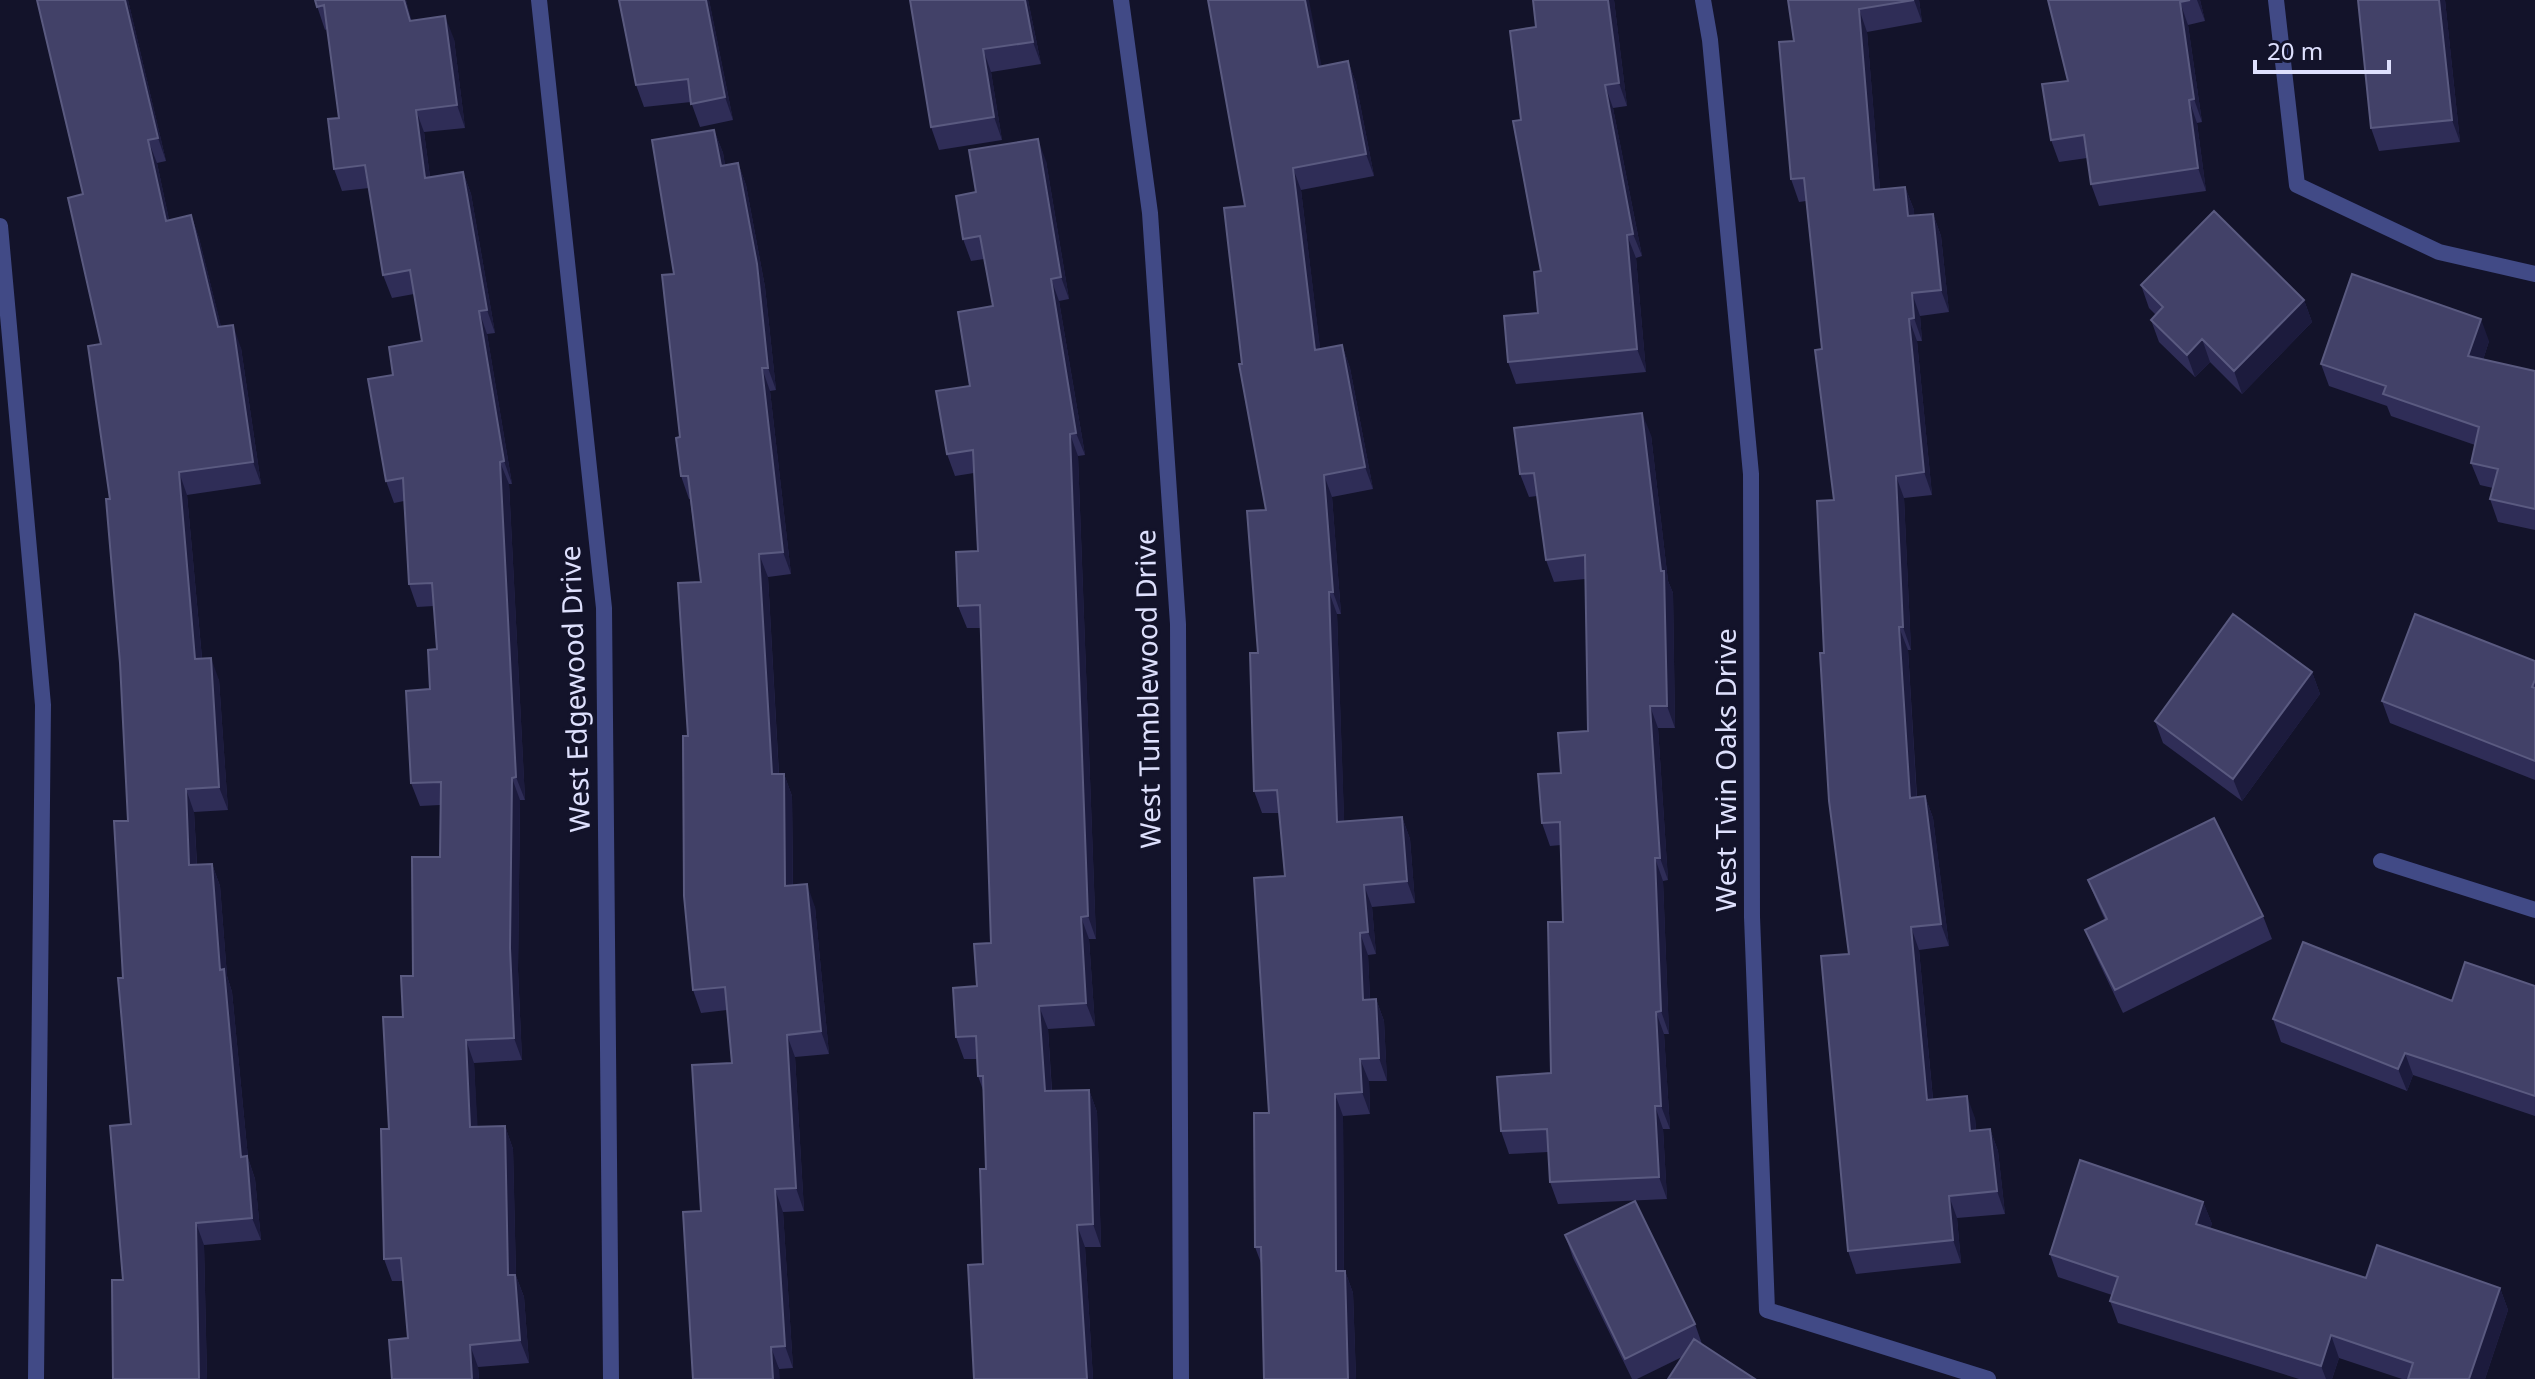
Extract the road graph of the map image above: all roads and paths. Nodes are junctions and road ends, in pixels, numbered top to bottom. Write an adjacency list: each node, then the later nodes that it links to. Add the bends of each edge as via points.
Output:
1 (539, 0): 10 (street, West Edgewood Drive, via 604,608)
2 (1121, 0): 11 (street, West Tumblewood Drive, via 1150,213 1178,624)
3 (1703, 0): 12 (street, West Twin Oaks Drive, via 1751,474 1752,917 1767,1310)
4 (2276, 0): 6 (street, via 2297,185 2439,252)
5 (0, 226): 9 (street, via 43,705)
6 (2535, 274)
7 (2381, 861): 8 (street)
8 (2535, 910)
9 (36, 1379)
10 (611, 1379)
11 (1181, 1379)
12 (1988, 1379)

